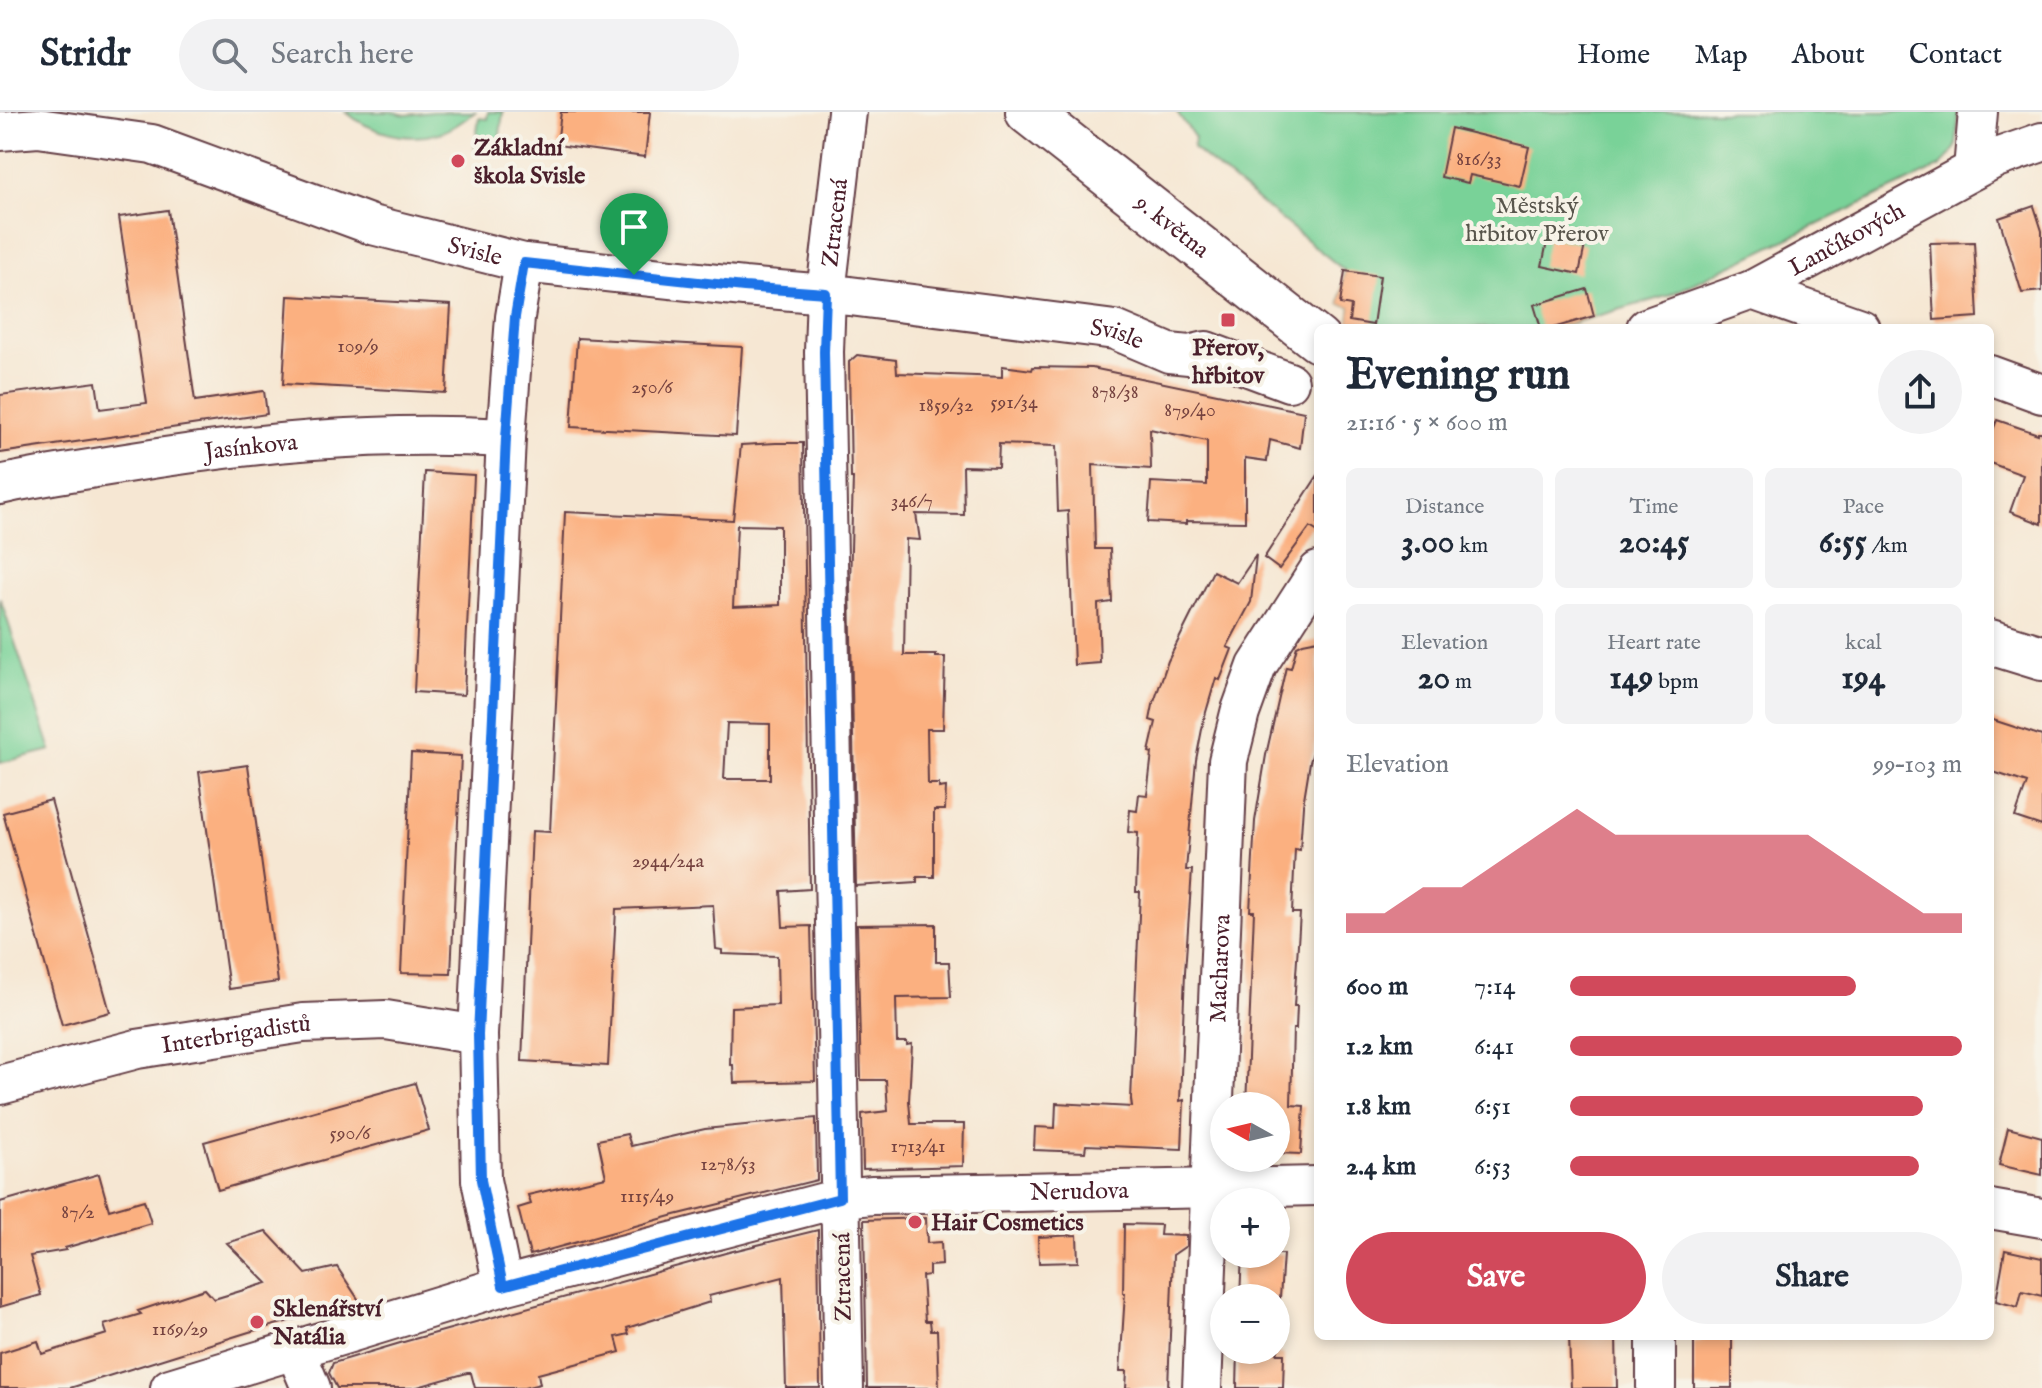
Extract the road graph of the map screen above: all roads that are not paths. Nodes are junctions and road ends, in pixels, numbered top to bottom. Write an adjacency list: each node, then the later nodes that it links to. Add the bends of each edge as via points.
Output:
1 (847, 112): 9 (street, Ztracená)
2 (1028, 112): 12 (main road, 9. května)
3 (1978, 112): 6 (street)
4 (0, 131): 7 (street, Svisle, via 38,128 152,144 372,225)
5 (2042, 142): 6 (street, Lančíkových)
6 (1973, 170): 8 (street, Lančíkových)
7 (524, 263): 9 (street, Svisle); 16 (street)
8 (1752, 290): 10 (street, Lančíkových); 11 (street)
9 (826, 293): 14 (street, Svisle, via 1115,330 1169,353 1206,351); 25 (street, Ztracená)
10 (1657, 324)
11 (1849, 324)
12 (1314, 337)
13 (1994, 376): 15 (street)
14 (1289, 382)
15 (2042, 394)
16 (506, 438): 17 (street, Jasínkova, via 410,435 293,441 199,451); 21 (street)
17 (0, 485)
18 (1314, 577): 24 (street, Macharova, via 1257,666 1228,761)
19 (1994, 643): 20 (main road)
20 (2042, 658)
21 (478, 1035): 22 (street, Interbrigadistů, via 386,1020 303,1023 137,1049); 28 (street, via 481,1180)
22 (0, 1085)
23 (1314, 1186): 24 (street, Nerudova)
24 (1209, 1188): 25 (street, Nerudova); 34 (street, Macharova)
25 (840, 1198): 28 (street, Nerudova); 33 (street, Ztracená)
26 (1994, 1210): 27 (street)
27 (2042, 1218)
28 (503, 1286): 30 (street, Nerudova)
29 (1656, 1340): 35 (street)
30 (295, 1350): 31 (street, Nerudova); 32 (street)
31 (170, 1388)
32 (311, 1388)
33 (844, 1388)
34 (1202, 1388)
35 (1656, 1388)

